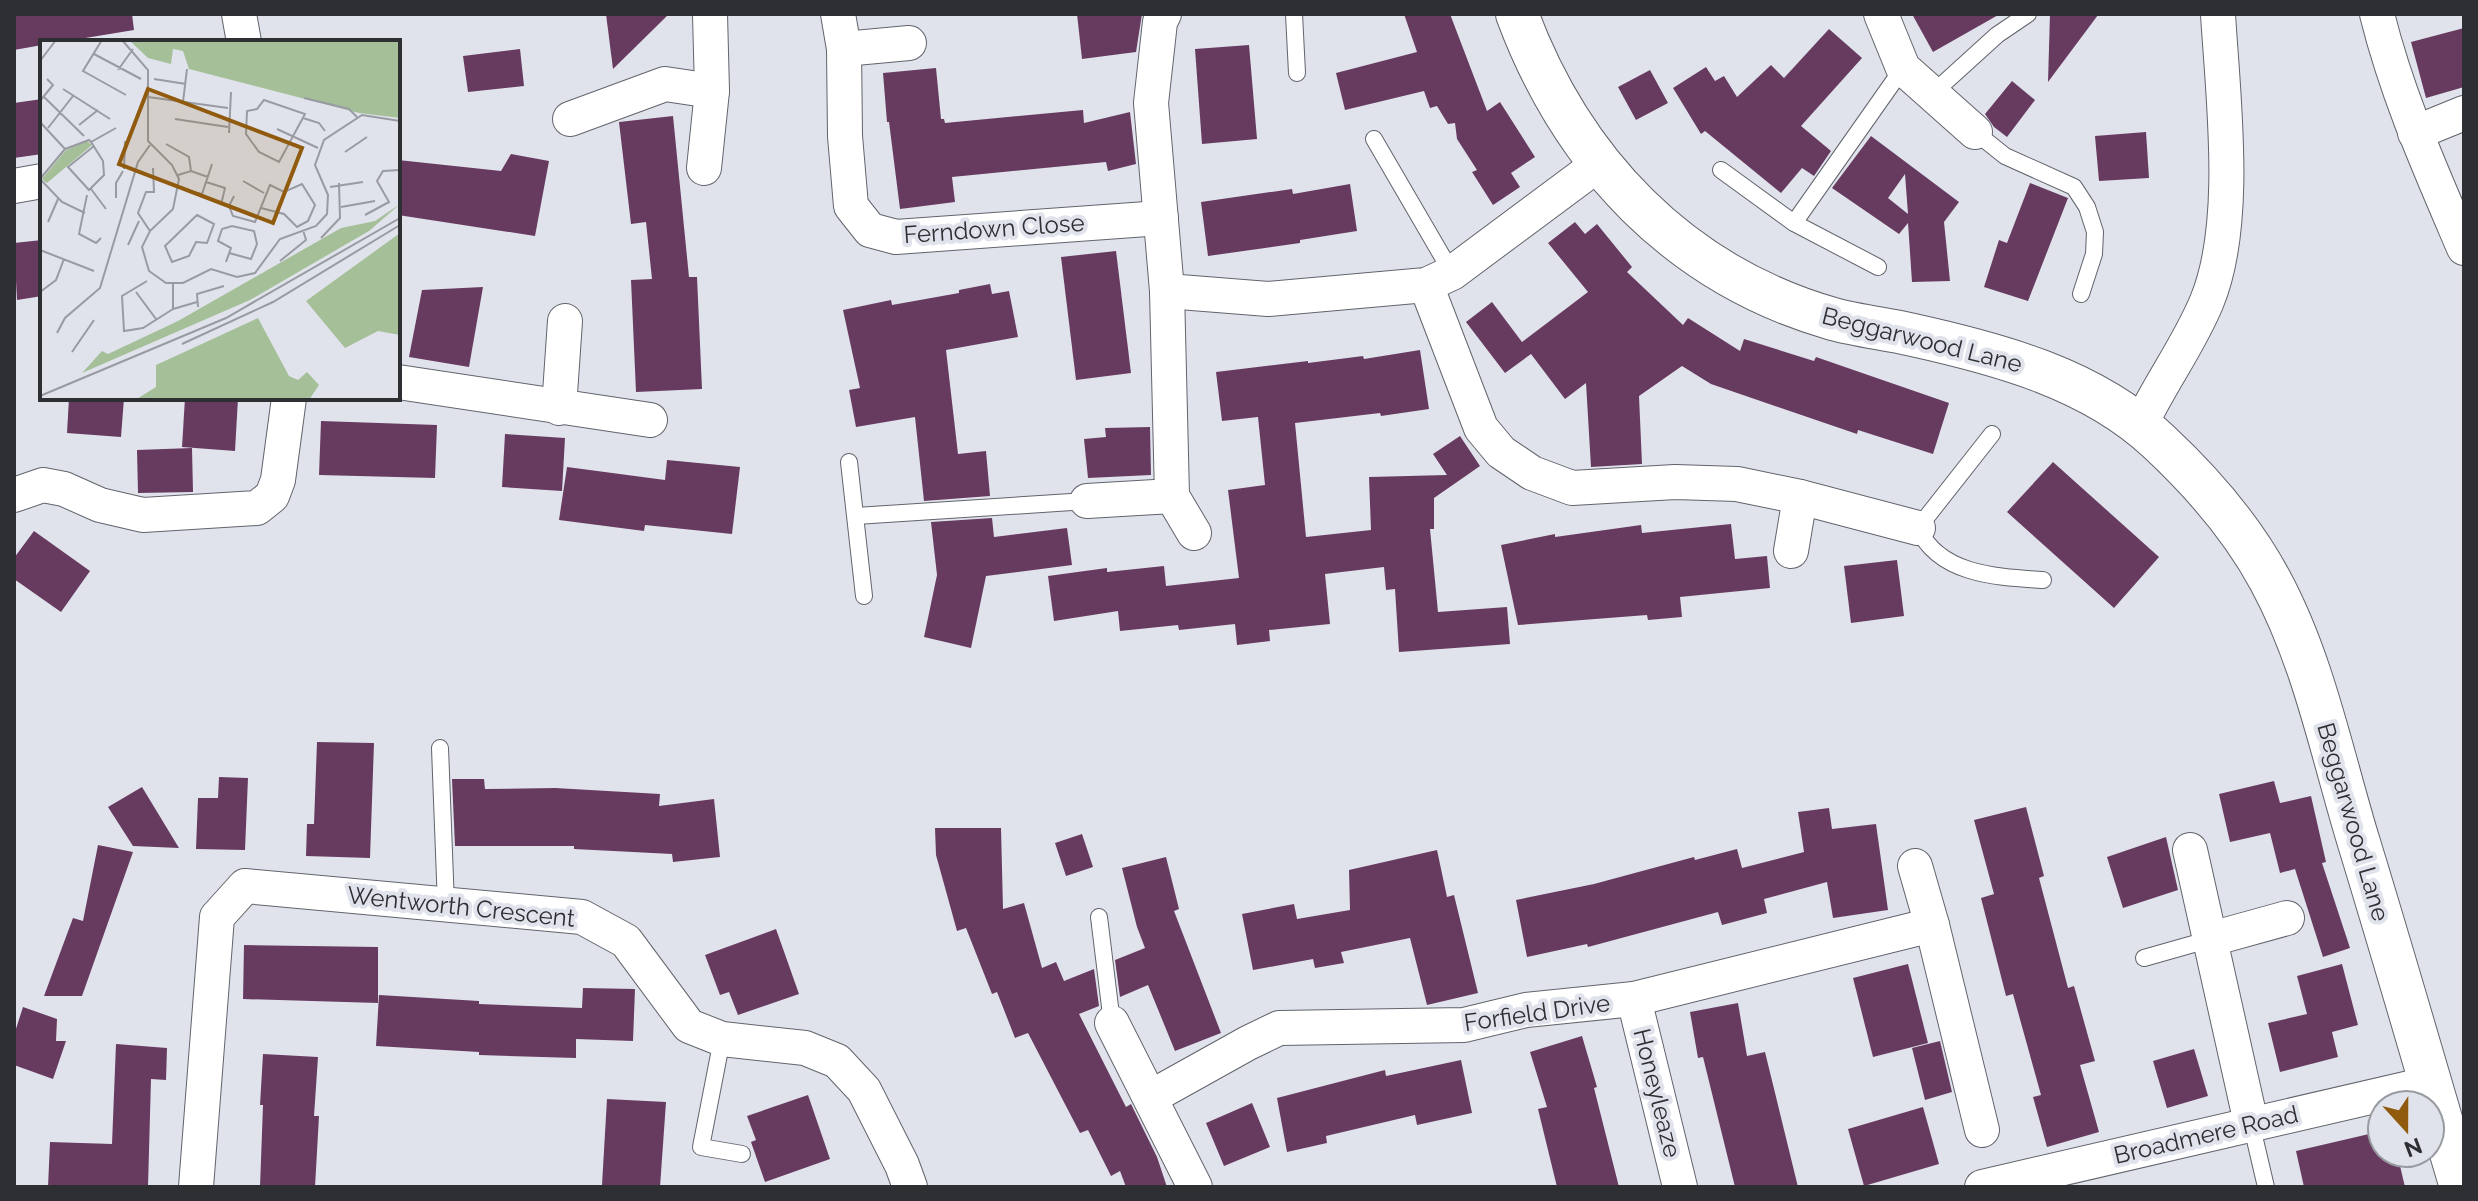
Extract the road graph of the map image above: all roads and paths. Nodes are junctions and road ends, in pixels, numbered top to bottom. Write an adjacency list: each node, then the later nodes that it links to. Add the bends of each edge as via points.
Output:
1 (239, 14): 11 (street)
2 (710, 14): 16 (street)
3 (838, 14): 13 (street, Ferndown Close)
4 (1164, 14): 28 (street, via 1151,103)
5 (1294, 14): 15 (lane)
6 (1517, 14): 23 (street, Beggarwood Lane, via 1539,71)
7 (1881, 14): 14 (street)
8 (2028, 14): 17 (lane)
9 (2218, 14): 40 (street, via 2226,185 2217,267 2208,300)
10 (2377, 14): 21 (street)
11 (244, 40)
12 (909, 43): 13 (street)
13 (844, 49): 28 (street, Ferndown Close, via 851,206 870,230 896,237)
14 (1903, 68): 17 (street); 29 (lane)
15 (1297, 73)
16 (712, 91): 19 (street, via 665,84); 24 (street)
17 (1932, 94): 20 (street)
18 (2464, 113): 21 (street)
19 (570, 119)
20 (1975, 132): 34 (lane, via 2005,156 2074,187 2095,232)
21 (2415, 133): 30 (street)
22 (1374, 139): 32 (lane)
23 (1600, 163): 32 (street); 40 (street, Beggarwood Lane, via 1655,223 1728,275 1836,320 1966,347 2040,371 2114,406)
24 (704, 168)
25 (1721, 170): 29 (lane)
26 (40, 181): 27 (street)
27 (14, 186)
28 (1161, 218): 33 (street)
29 (1794, 223): 31 (lane)
30 (2464, 248)
31 (1878, 267)
32 (1439, 279): 33 (street, via 1268,299); 45 (street, via 1481,428 1501,452 1532,473 1572,488 1737,484)
33 (1167, 291): 44 (street)
34 (2081, 294)
35 (565, 321): 38 (street)
36 (400, 382): 38 (street)
37 (289, 400): 43 (street, via 278,480 272,496 257,508 143,515 43,485)
38 (559, 408): 39 (street)
39 (650, 420)
40 (2140, 426): 65 (street, Beggarwood Lane, via 2195,478 2244,538 2288,618)
41 (1992, 434): 48 (lane)
42 (849, 462): 47 (lane)
43 (14, 495)
44 (1172, 496): 46 (street); 49 (street)
45 (1800, 497): 48 (street); 50 (street)
46 (1087, 501): 47 (lane)
47 (856, 516): 52 (lane)
48 (1918, 528): 51 (lane, via 1925,543 1949,563 1997,577)
49 (1194, 533)
50 (1791, 551)
51 (2043, 580)
52 (864, 596)
53 (440, 748): 56 (lane)
54 (2190, 850): 60 (street)
55 (1915, 866): 59 (street)
56 (446, 905): 64 (street, Wentworth Crescent, via 582,917 626,941 689,1026); 70 (street, Wentworth Crescent, via 245,886 217,917)
57 (1099, 917): 63 (lane)
58 (2287, 918): 60 (street)
59 (1932, 925): 62 (street, Forfield Drive); 68 (street)
60 (2211, 939): 61 (lane); 67 (street)
61 (2144, 958)
62 (1634, 999): 66 (street, Forfield Drive, via 1526,1010 1464,1025 1279,1028); 73 (street, Honeyleaze)
63 (1112, 1023): 66 (street)
64 (722, 1039): 69 (lane, via 701,1147); 71 (street, Wentworth Crescent, via 805,1048 837,1061 864,1090)
65 (2431, 1083): 67 (street, Broadmere Road); 76 (street, Beggarwood Lane)
66 (1151, 1097): 72 (street)
67 (2251, 1123): 74 (street, Broadmere Road); 75 (lane)
68 (1982, 1130)
69 (742, 1154)
70 (196, 1187)
71 (910, 1187)
72 (1195, 1187)
73 (1680, 1187)
74 (1982, 1187)
75 (2266, 1187)
76 (2461, 1187)

